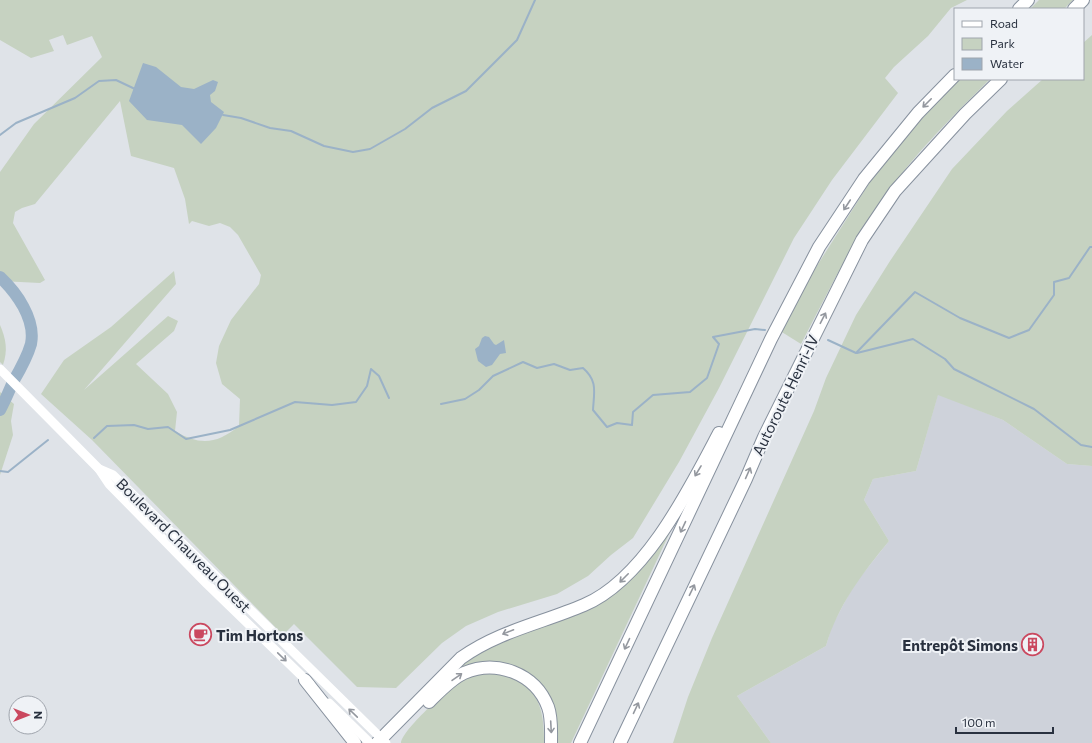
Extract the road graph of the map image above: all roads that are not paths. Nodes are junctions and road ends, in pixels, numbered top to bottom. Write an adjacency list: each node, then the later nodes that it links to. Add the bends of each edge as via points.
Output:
1 (1028, 0): 3 (highway)
2 (1084, 0): 4 (highway)
3 (1020, 8)
4 (1075, 8)
5 (954, 76): 7 (highway, one-way to 7, via 918,112 864,180 819,247)
6 (1000, 80): 16 (highway, Autoroute Henri-IV, one-way to 6, via 764,437 862,240 896,191 965,114)
7 (771, 339): 11 (highway, one-way to 11, via 705,459 658,538 640,562 616,586 585,605 510,631 476,647 461,658); 15 (highway, one-way to 15)
8 (0, 369): 9 (main road, Boulevard Chauveau Ouest)
9 (99, 469): 10 (main road, Boulevard Chauveau Ouest, one-way to 10, via 109,484); 11 (main road, Boulevard Chauveau Ouest, one-way to 9, via 113,475)
10 (305, 680): 12 (highway); 13 (main road, Boulevard Chauveau Ouest)
11 (383, 742): 14 (highway, one-way to 14, via 462,674 486,667 499,667 522,675 536,687 548,707)
12 (355, 743)
13 (370, 743)
14 (551, 743)
15 (580, 743)
16 (620, 743)

